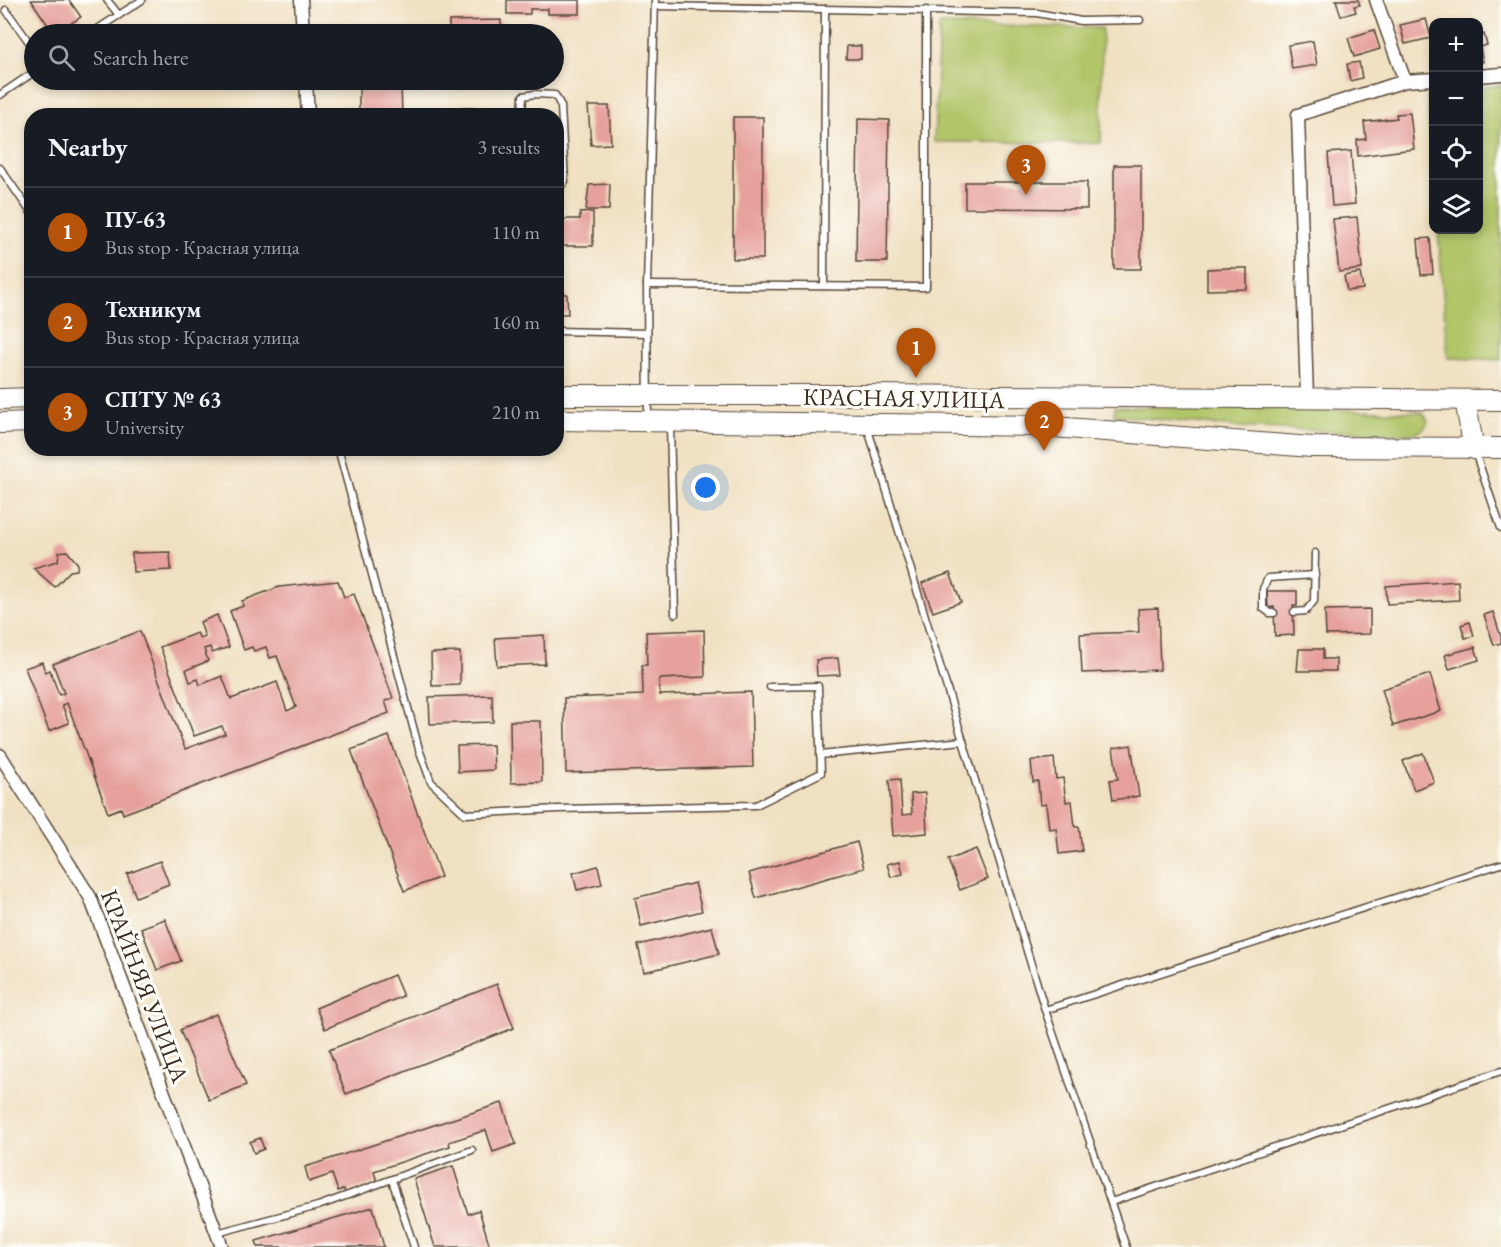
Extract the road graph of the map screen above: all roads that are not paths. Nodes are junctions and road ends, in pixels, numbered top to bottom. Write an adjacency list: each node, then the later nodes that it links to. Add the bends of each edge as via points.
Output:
1 (107, 0): 9 (lane)
2 (142, 0): 9 (lane)
3 (301, 0): 12 (street)
4 (1376, 0): 18 (street)
5 (655, 3): 6 (lane); 26 (lane)
6 (825, 9): 8 (lane); 27 (lane)
7 (6, 10): 13 (lane)
8 (926, 10): 10 (lane, via 1037,13 1082,21); 27 (lane, via 926,287)
9 (119, 15): 11 (lane)
10 (1140, 20)
11 (105, 24)
12 (302, 24)
13 (24, 35)
14 (1501, 74): 15 (street)
15 (1483, 76)
16 (24, 79): 20 (lane)
17 (1429, 79): 18 (street)
18 (1405, 81): 33 (street, via 1298,115)
19 (307, 90): 21 (street)
20 (0, 95)
21 (308, 108)
22 (522, 108): 23 (lane, via 523,96 535,94 555,95)
23 (561, 108)
24 (0, 168): 25 (lane)
25 (24, 202)
26 (647, 285): 27 (lane); 29 (lane)
27 (824, 286)
28 (564, 331): 29 (lane)
29 (647, 333): 31 (lane)
30 (564, 395): 31 (main road, КРАСНАЯ УЛИЦА)
31 (647, 396): 33 (main road, КРАСНАЯ УЛИЦА); 38 (lane)
32 (24, 398): 34 (main road)
33 (1307, 398): 35 (main road, КРАСНАЯ УЛИЦА)
34 (0, 399)
35 (1465, 400): 36 (main road, КРАСНАЯ УЛИЦА); 44 (main road)
36 (1501, 400)
37 (564, 420): 38 (main road, КРАСНАЯ УЛИЦА)
38 (648, 420): 39 (main road, КРАСНАЯ УЛИЦА)
39 (670, 421): 41 (main road, КРАСНАЯ УЛИЦА); 51 (lane)
40 (24, 422): 42 (main road)
41 (866, 422): 44 (main road, КРАСНАЯ УЛИЦА, via 1041,426 1312,447); 53 (lane)
42 (0, 423)
43 (1501, 448): 44 (main road, КРАСНАЯ УЛИЦА)
44 (1474, 449): 46 (lane)
45 (340, 456): 55 (lane, via 419,749 431,782 465,814 756,805 821,773)
46 (1501, 528)
47 (1315, 553): 48 (lane)
48 (1315, 575): 49 (lane, via 1314,601 1306,611); 50 (lane, via 1268,578 1263,589 1263,608)
49 (1294, 612)
50 (1274, 613)
51 (675, 614)
52 (770, 687): 55 (lane, via 818,686)
53 (963, 741): 55 (lane); 57 (lane)
54 (0, 755): 62 (street, КРАЙНЯЯ УЛИЦА, via 90,897)
55 (820, 755)
56 (1501, 864): 57 (lane)
57 (1045, 1010): 61 (lane)
58 (1501, 1071): 61 (lane)
59 (472, 1149): 60 (lane)
60 (392, 1180): 62 (lane, via 318,1206); 64 (lane)
61 (1111, 1202): 65 (lane)
62 (217, 1234): 63 (street, КРАЙНЯЯ УЛИЦА)
63 (222, 1247)
64 (414, 1247)
65 (1126, 1247)

